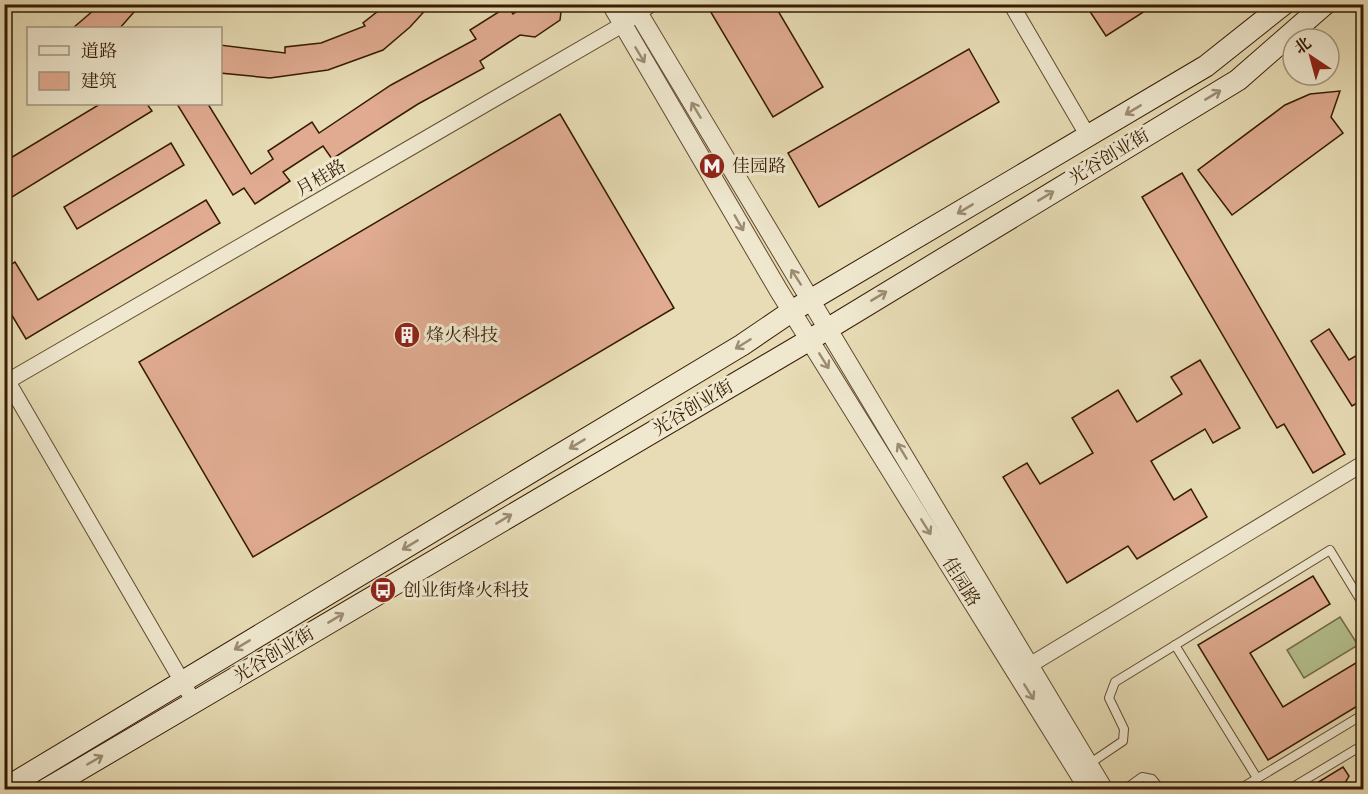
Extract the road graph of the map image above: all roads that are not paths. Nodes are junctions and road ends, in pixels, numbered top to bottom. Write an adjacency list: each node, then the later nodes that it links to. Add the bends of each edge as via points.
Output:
1 (611, 4): 6 (street, 佳园路)
2 (1011, 4): 7 (street)
3 (1284, 4): 7 (main road, 光谷创业街, one-way to 7, via 1206,66)
4 (1325, 4): 10 (main road, 光谷创业街, one-way to 4, via 1238,80)
5 (641, 8): 6 (street, 月桂路); 8 (street, 佳园路, one-way to 5)
6 (622, 25): 9 (street, 佳园路, one-way to 9); 12 (street, 月桂路)
7 (1088, 136): 8 (main road, 光谷创业街, one-way to 8)
8 (812, 300): 9 (main road, 光谷创业街); 10 (street, 佳园路)
9 (792, 311): 11 (street, 佳园路); 17 (main road, 光谷创业街, one-way to 17, via 742,345)
10 (828, 326): 11 (main road, 光谷创业街); 16 (street, 佳园路, one-way to 10)
11 (811, 339): 18 (main road, 光谷创业街, one-way to 11); 25 (street, 佳园路, one-way to 25)
12 (6, 378): 17 (street)
13 (1364, 463): 16 (street)
14 (1364, 606): 15 (lane, via 1330,550)
15 (1175, 645): 21 (lane, via 1115,682 1109,698 1124,729 1123,741); 22 (lane)
16 (1030, 665): 21 (street, 佳园路)
17 (184, 680): 18 (street); 23 (main road, 光谷创业街)
18 (195, 702): 24 (main road, 光谷创业街, one-way to 18)
19 (1364, 714): 22 (lane)
20 (1364, 756): 30 (lane, via 1358,747)
21 (1089, 764): 26 (street, 佳园路)
22 (1257, 778): 29 (lane)
23 (4, 789)
24 (45, 789)
25 (1089, 789)
26 (1104, 789)
27 (1124, 789): 28 (lane, via 1142,777 1152,779)
28 (1161, 789)
29 (1238, 789)
30 (1288, 789)

